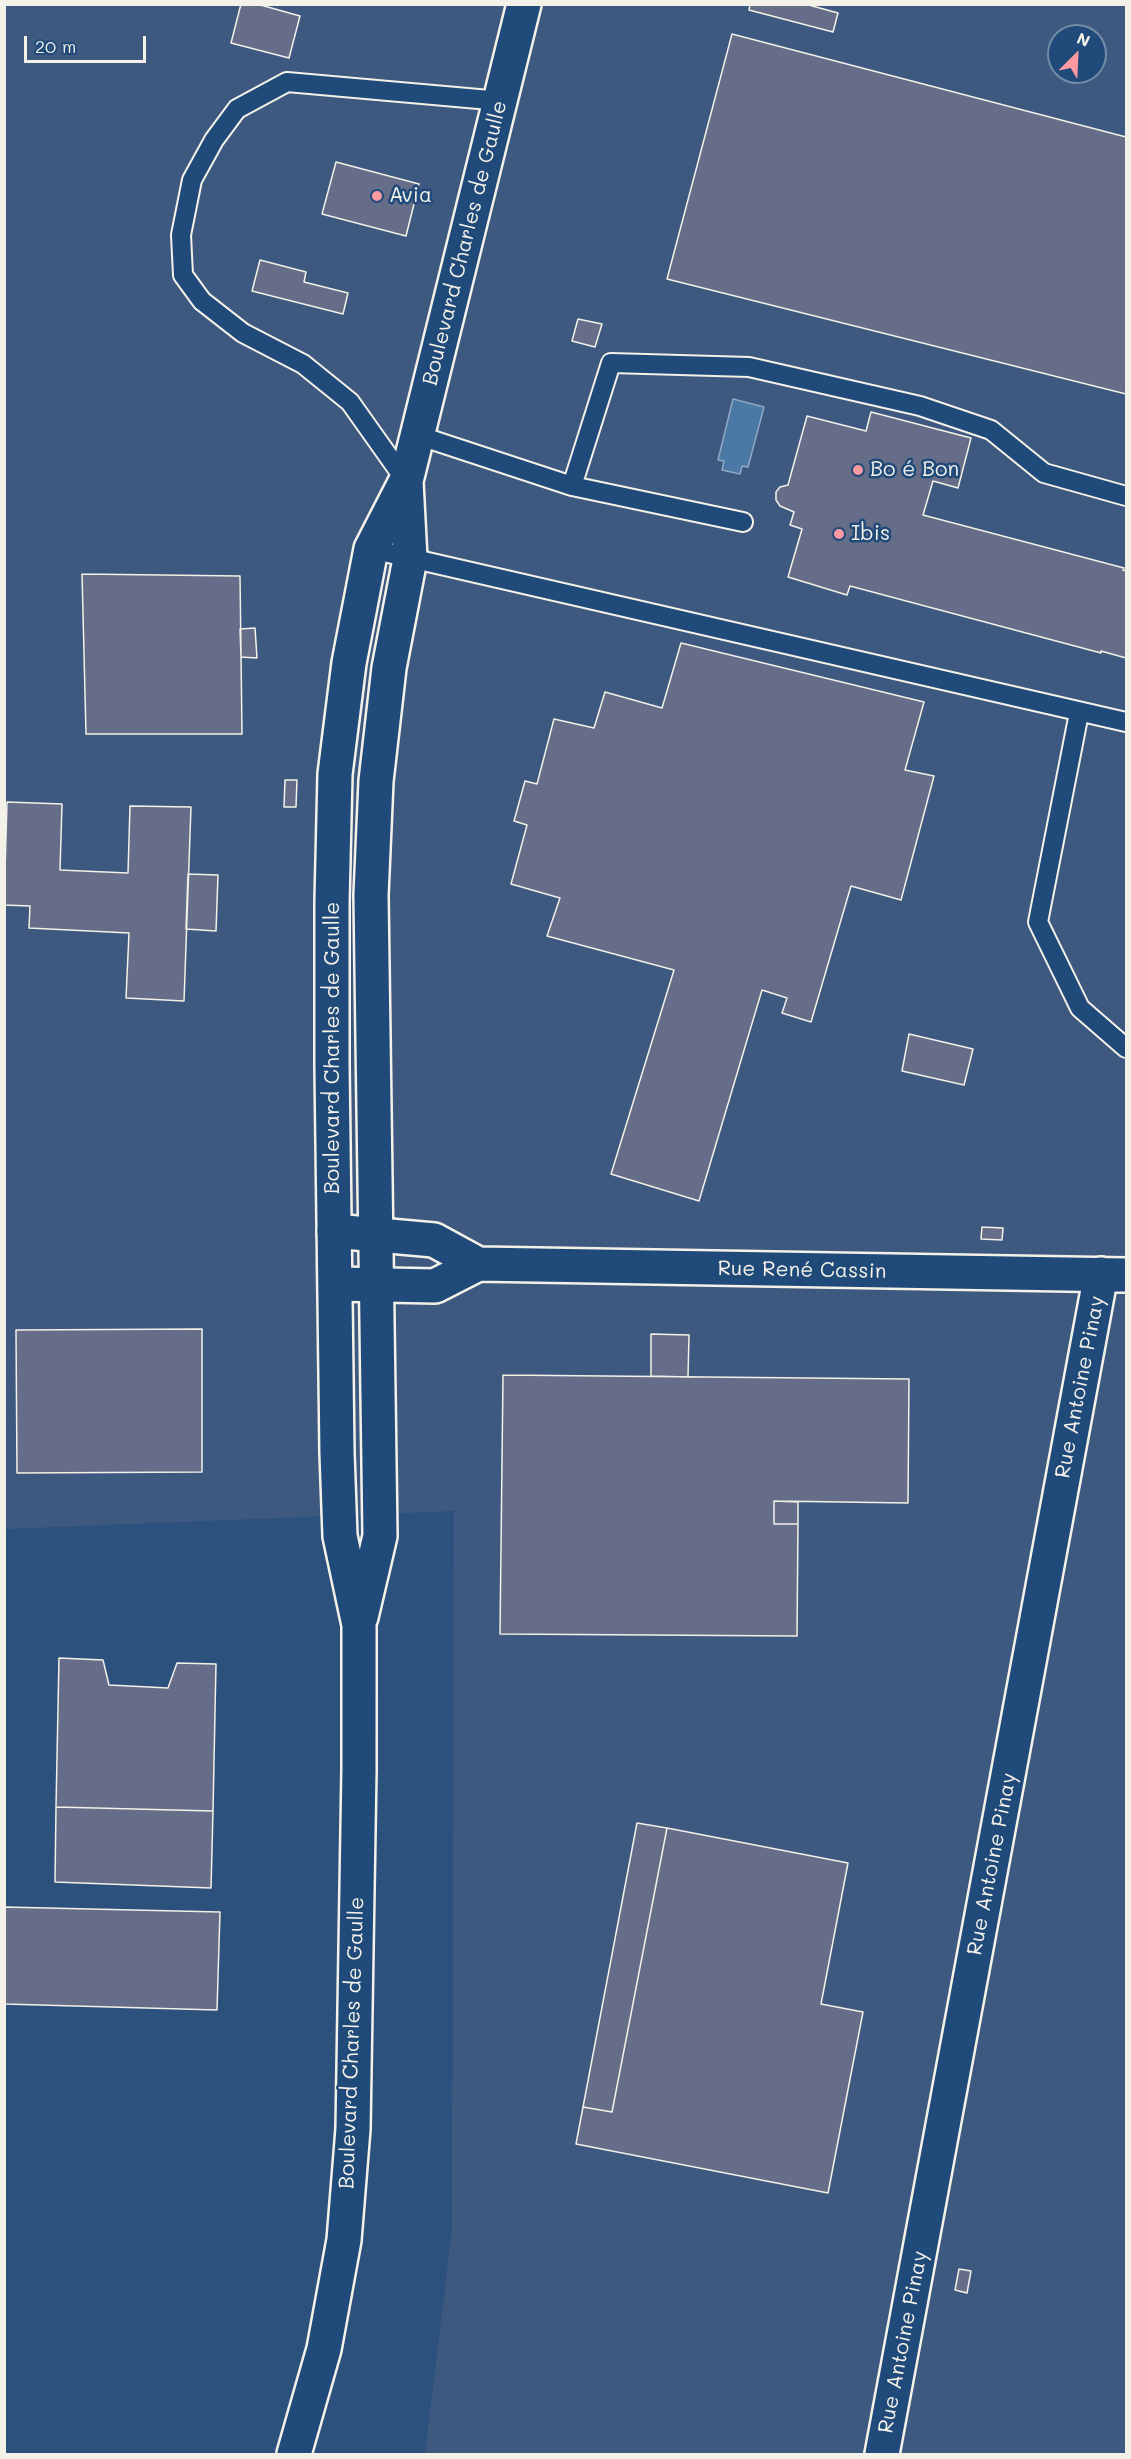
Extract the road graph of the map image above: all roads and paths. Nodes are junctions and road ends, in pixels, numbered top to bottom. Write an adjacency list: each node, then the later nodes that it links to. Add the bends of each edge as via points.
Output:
1 (524, 4): 2 (street, Boulevard Charles de Gaulle)
2 (501, 101): 3 (street, Boulevard Charles de Gaulle); 4 (lane, via 287,82 237,109 192,180 181,235 183,274 202,301 243,333 303,364 350,402)
3 (417, 435): 4 (street, Boulevard Charles de Gaulle); 5 (lane)
4 (406, 481): 8 (street, Boulevard Charles de Gaulle); 9 (street, Boulevard Charles de Gaulle)
5 (572, 486): 6 (lane, via 611,363 749,367 920,406 991,430 1044,473); 7 (lane)
6 (1126, 496)
7 (743, 522)
8 (371, 549): 9 (lane); 13 (street, Boulevard Charles de Gaulle, via 349,663 335,774)
9 (410, 559): 10 (lane); 14 (street, Boulevard Charles de Gaulle, via 389,668 376,781 371,895)
10 (1079, 713): 11 (lane); 12 (lane, via 1038,922 1080,1008)
11 (1126, 722)
12 (1126, 1048)
13 (334, 1231): 14 (street, Rue René Cassin); 17 (street, Boulevard Charles de Gaulle)
14 (375, 1233): 15 (street, Rue René Cassin, via 434,1240); 18 (street, Boulevard Charles de Gaulle)
15 (478, 1264): 16 (street, Rue René Cassin); 18 (street, Rue René Cassin, via 435,1286)
16 (1114, 1275): 21 (street, Rue Antoine Pinay)
17 (336, 1284): 18 (street, Rue René Cassin); 19 (street, Boulevard Charles de Gaulle, via 340,1536)
18 (375, 1286): 19 (street, Boulevard Charles de Gaulle, via 380,1536)
19 (359, 1625): 20 (street, Boulevard Charles de Gaulle, via 353,2129 342,2251 324,2349)
20 (294, 2454)
21 (882, 2454)

